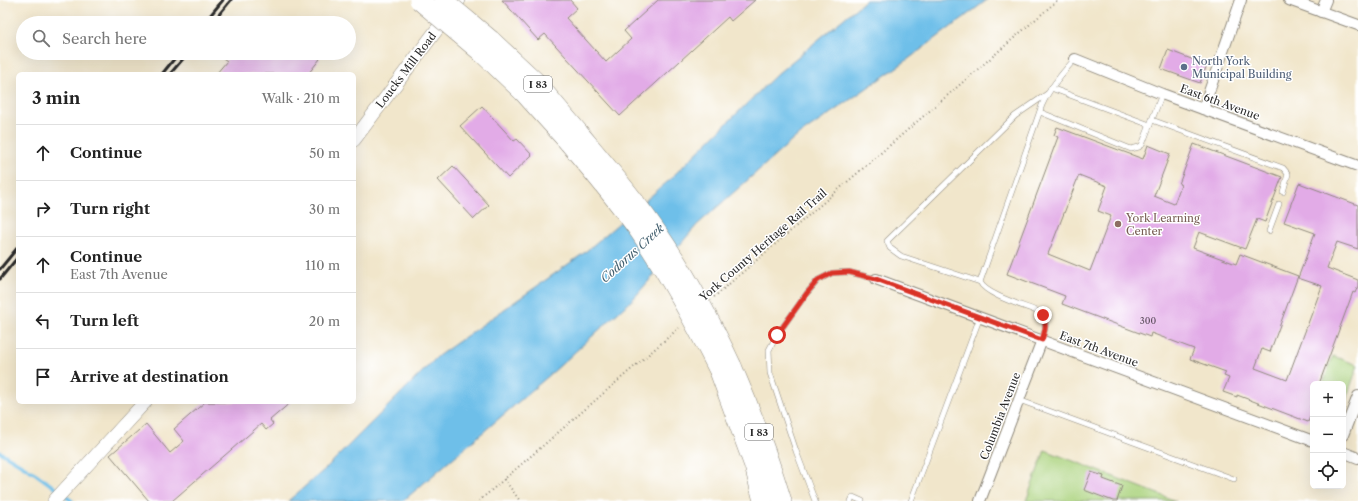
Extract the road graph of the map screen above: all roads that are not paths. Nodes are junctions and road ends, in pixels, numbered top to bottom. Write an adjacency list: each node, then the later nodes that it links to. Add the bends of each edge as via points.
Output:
1 (419, 0): 9 (highway, I 83, bridge)
2 (443, 0): 9 (highway, I 83, bridge)
3 (459, 0): 17 (street, Loucks Mill Road)
4 (1241, 0): 14 (street)
5 (1289, 0): 7 (street)
6 (1326, 0): 7 (street)
7 (1321, 12): 8 (street)
8 (1358, 25)
9 (486, 46): 26 (highway, I 83, bridge, via 535,81 574,138 628,192 676,260 714,329)
10 (1075, 59): 11 (lane); 13 (street, East 6th Avenue)
11 (1051, 88): 12 (lane); 16 (lane)
12 (1047, 93): 15 (lane); 23 (lane, via 1014,116 887,241 890,248 901,256)
13 (1162, 94): 14 (street, East 6th Avenue); 16 (lane)
14 (1203, 109): 18 (street, East 6th Avenue)
15 (1040, 112): 16 (lane, via 1131,149 1142,145); 23 (lane)
16 (1151, 123): 19 (lane, via 1283,168 1288,174)
17 (356, 137)
18 (1358, 166)
19 (1283, 192)
20 (1278, 204): 21 (lane)
21 (1269, 231)
22 (876, 279): 24 (street, East 7th Avenue); 38 (lane, via 849,272 832,273 818,280 777,335 769,350 770,373)
23 (980, 282): 25 (lane, via 990,292 1043,315 1046,327)
24 (980, 317): 25 (street, East 7th Avenue); 41 (lane)
25 (1042, 340): 28 (street, Columbia Avenue); 31 (street, East 7th Avenue)
26 (725, 368): 36 (highway, I 83); 37 (highway, I 83, via 761,437)
27 (1358, 396): 30 (street)
28 (1019, 400): 34 (lane); 42 (street, Columbia Avenue)
29 (143, 404): 35 (street)
30 (1346, 427)
31 (1310, 440)
32 (1346, 453): 33 (street)
33 (1358, 458)
34 (1234, 480)
35 (54, 501)
36 (763, 501)
37 (782, 501)
38 (815, 501)
39 (852, 501): 40 (lane, via 853,497)
40 (862, 501)
41 (911, 501)
42 (980, 501)

